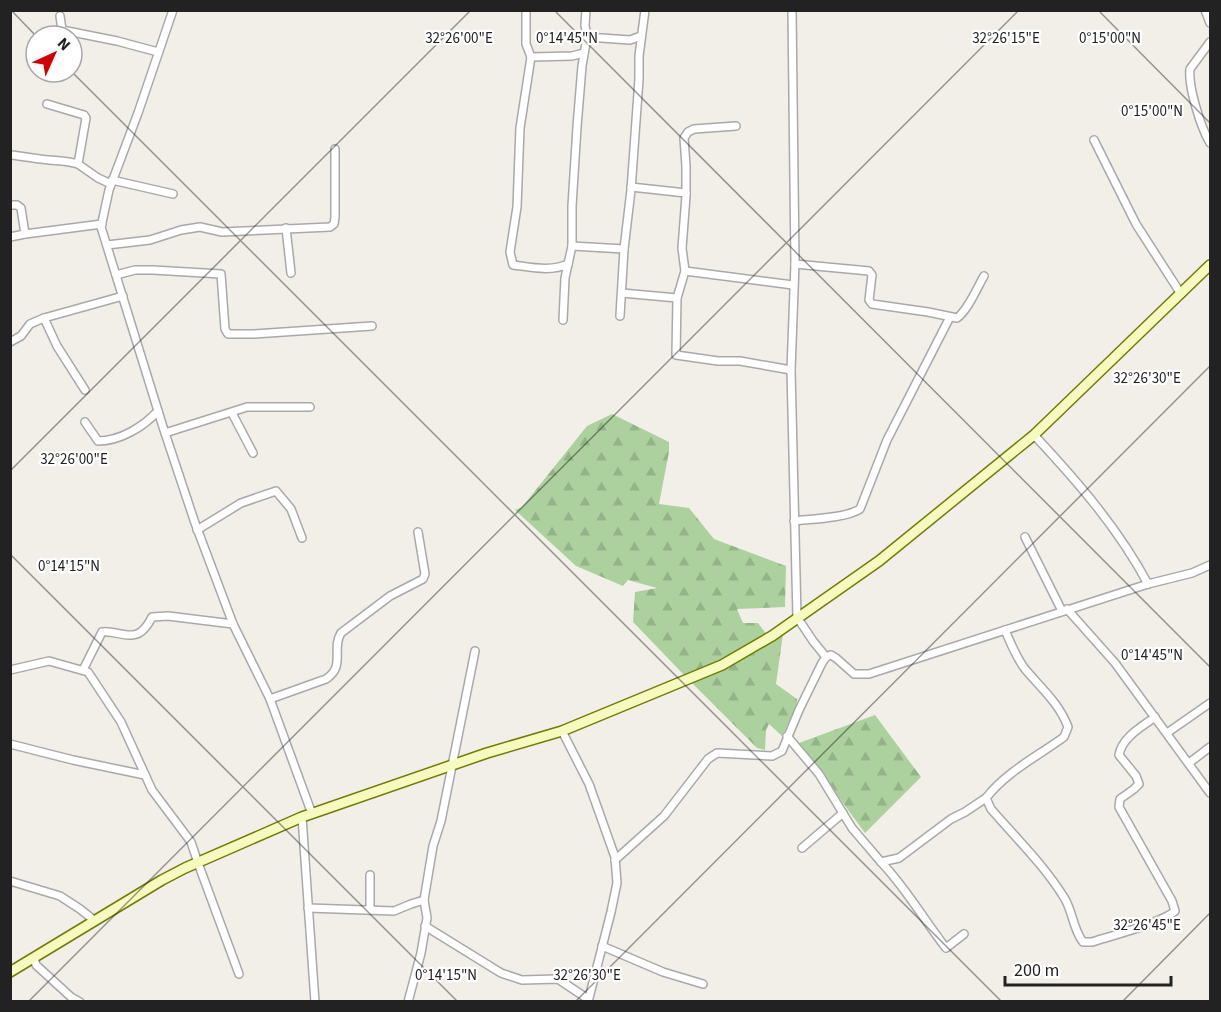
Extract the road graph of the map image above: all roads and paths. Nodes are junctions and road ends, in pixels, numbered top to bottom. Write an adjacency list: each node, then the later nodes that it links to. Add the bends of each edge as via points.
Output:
1 (172, 10): 12 (street)
2 (526, 10): 14 (street, via 526,44)
3 (586, 10): 10 (street)
4 (645, 10): 9 (street)
5 (792, 10): 35 (street)
6 (1205, 10): 8 (street)
7 (60, 16): 12 (street, via 62,30)
8 (1210, 23)
9 (641, 36): 10 (street, via 630,40); 23 (street)
10 (587, 37): 13 (street)
11 (1210, 42): 18 (street, via 1189,75 1204,134)
12 (158, 52): 22 (street)
13 (584, 53): 14 (street); 32 (street)
14 (531, 57): 34 (street, via 520,128 517,207 510,252 513,265 538,268)
15 (47, 104): 21 (street, via 86,118)
16 (736, 126): 24 (street, via 688,132 684,138)
17 (1094, 140): 43 (street, via 1136,224)
18 (1210, 143)
19 (335, 149): 28 (street, via 334,224 330,228)
20 (10, 155): 21 (street)
21 (78, 164): 22 (street, via 98,178)
22 (112, 182): 25 (street); 27 (street)
23 (631, 187): 24 (street); 33 (street)
24 (686, 193): 37 (street, via 682,248)
25 (173, 194)
26 (10, 205): 29 (street, via 21,208)
27 (102, 224): 29 (street); 31 (street)
28 (286, 228): 31 (street, via 222,232 200,227 150,240); 38 (street)
29 (25, 234): 30 (street)
30 (10, 237)
31 (107, 245): 39 (street)
32 (572, 246): 33 (street); 34 (street)
33 (624, 249): 42 (street)
34 (568, 264): 49 (street)
35 (795, 264): 41 (street); 47 (street, via 869,271 872,304)
36 (1210, 265): 43 (street)
37 (685, 271): 41 (street); 45 (street)
38 (291, 273)
39 (116, 275): 44 (street); 50 (street, via 135,270 221,274 228,334)
40 (984, 276): 47 (street, via 961,315)
41 (793, 285): 52 (street)
42 (622, 293): 45 (street); 46 (street)
43 (1180, 294): 59 (street)
44 (123, 296): 48 (street); 55 (street)
45 (677, 298): 52 (street, via 676,355)
46 (620, 316)
47 (950, 317): 61 (street, via 887,440 860,509)
48 (44, 318): 51 (street, via 30,324); 53 (street)
49 (563, 320)
50 (372, 326)
51 (10, 342)
52 (790, 370): 61 (street)
53 (85, 390)
54 (310, 407): 56 (street, via 248,407)
55 (158, 411): 57 (street, via 127,434 105,441 98,441); 58 (street)
56 (232, 413): 58 (street); 60 (street)
57 (85, 422)
58 (165, 433): 62 (street)
59 (1034, 435): 67 (street, via 1114,529); 69 (street, via 879,561)
60 (253, 453)
61 (794, 521): 69 (street)
62 (197, 530): 65 (street, via 241,503 276,491 291,509); 70 (street)
63 (418, 532): 76 (street, via 423,579 390,596 341,633 334,674)
64 (1025, 537): 68 (street)
65 (302, 538)
66 (1210, 565): 67 (street)
67 (1148, 584): 68 (street)
68 (1065, 610): 71 (street); 78 (street, via 1115,663)
69 (797, 617): 73 (street); 79 (street, via 722,665)
70 (233, 624): 75 (street, via 168,616 152,617 143,632 130,636 102,632); 76 (street)
71 (1005, 630): 73 (street, via 869,674 854,674 836,658); 88 (street, via 1025,669 1057,704 1068,727 1064,737 1005,778)
72 (475, 651): 85 (street)
73 (826, 657): 81 (street)
74 (10, 670): 75 (street, via 49,661)
75 (82, 670): 86 (street, via 88,672 121,722)
76 (270, 699): 90 (street)
77 (1210, 702): 80 (street)
78 (1155, 717): 80 (street); 88 (street, via 1120,748 1119,755 1139,784 1120,799 1119,807 1172,901 1175,911 1170,916 1083,942 1066,902)
79 (562, 731): 85 (street); 93 (street, via 589,784)
80 (1167, 733): 84 (street)
81 (787, 736): 89 (street, via 819,774); 93 (street, via 782,751 772,756 717,753 708,759 664,816)
82 (10, 744): 86 (street)
83 (1210, 747): 84 (street)
84 (1189, 763): 87 (street)
85 (453, 765): 90 (street); 98 (street)
86 (145, 775): 95 (street, via 190,842)
87 (1210, 793)
88 (986, 798): 94 (street, via 899,858)
89 (843, 813): 92 (street); 94 (street)
90 (312, 814): 91 (street)
91 (302, 817): 95 (street); 99 (street)
92 (802, 848)
93 (615, 860): 104 (street, via 617,883)
94 (881, 862): 103 (street, via 946,948)
95 (198, 863): 101 (street); 107 (street)
96 (369, 875): 100 (street)
97 (10, 881): 101 (street, via 60,896)
98 (424, 900): 100 (street, via 394,911); 102 (street)
99 (308, 908): 100 (street); 112 (street)
100 (370, 910)
101 (95, 921): 105 (street)
102 (425, 926): 110 (street, via 501,973 522,980 558,979); 113 (street)
103 (964, 934)
104 (602, 946): 108 (street, via 663,972); 110 (street)
105 (34, 958): 106 (street); 109 (street, via 36,965)
106 (10, 972)
107 (239, 974)
108 (704, 984)
109 (70, 999): 111 (street)
110 (588, 1000)
111 (80, 1002)
112 (315, 1002)
113 (408, 1002)

